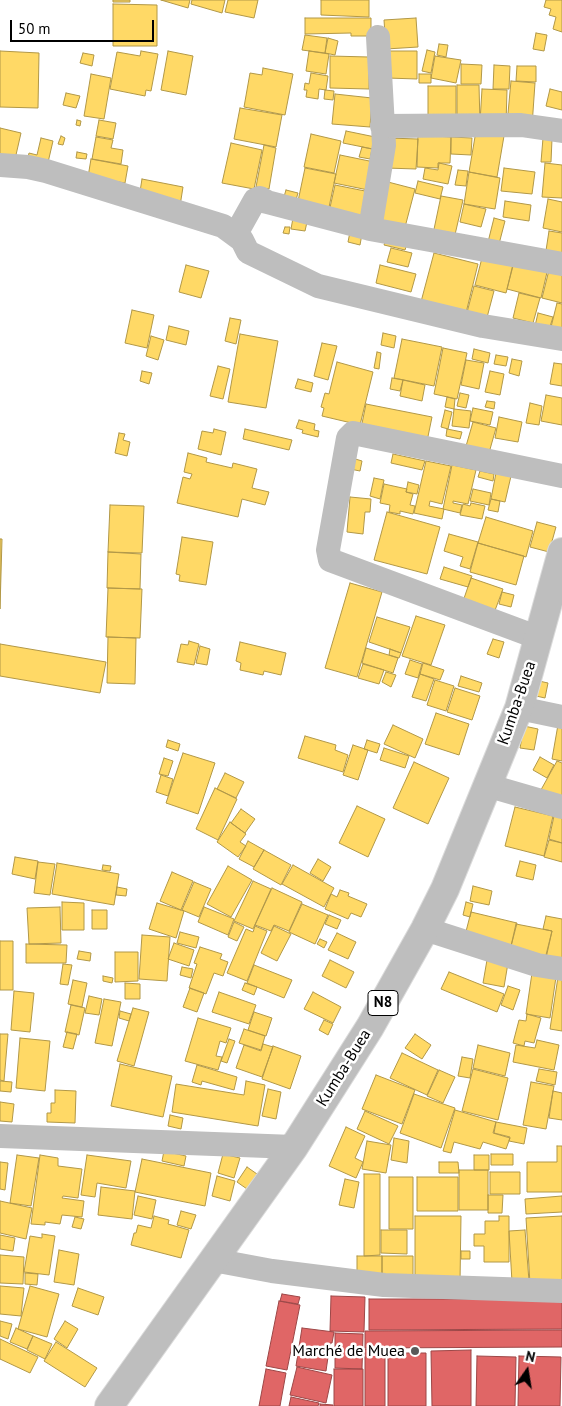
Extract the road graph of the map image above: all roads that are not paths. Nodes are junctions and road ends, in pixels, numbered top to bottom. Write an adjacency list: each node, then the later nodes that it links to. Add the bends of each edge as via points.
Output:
1 (378, 37): 2 (street)
2 (382, 126): 3 (street, via 521,125); 5 (street, via 384,145)
3 (562, 131)
4 (0, 165): 6 (street, via 46,171 223,226)
5 (370, 229): 6 (street, via 260,198 255,200); 7 (street)
6 (236, 234): 8 (street, via 248,252 318,286 483,326)
7 (562, 264)
8 (562, 339)
9 (562, 476): 12 (street, via 353,433 348,438 328,550 330,560)
10 (562, 552): 11 (highway, Kumba-Buea / N8)
11 (558, 585): 12 (highway, Kumba-Buea / N8)
12 (539, 638): 13 (highway, Kumba-Buea / N8)
13 (519, 708): 14 (street); 15 (highway, Kumba-Buea / N8)
14 (562, 717)
15 (486, 785): 16 (street); 17 (highway, Kumba-Buea / N8, via 445,889)
16 (562, 807)
17 (425, 929): 18 (street, via 537,965); 20 (highway, Kumba-Buea / N8, via 370,1027)
18 (562, 969)
19 (0, 1136): 20 (street)
20 (294, 1147): 21 (highway, Kumba-Buea / N8)
21 (213, 1260): 22 (street, via 384,1285); 23 (highway, Kumba-Buea / N8)
22 (562, 1291)
23 (109, 1406)

